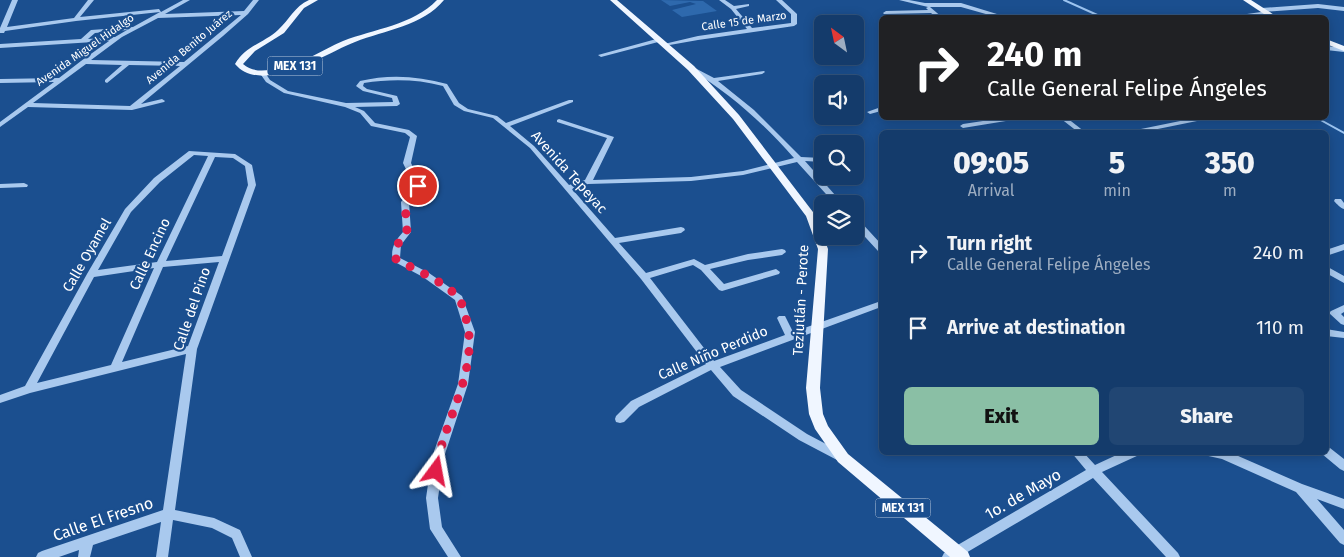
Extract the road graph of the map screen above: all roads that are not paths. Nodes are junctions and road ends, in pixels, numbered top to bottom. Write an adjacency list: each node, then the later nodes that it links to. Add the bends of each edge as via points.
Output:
1 (15, 0): 30 (street)
2 (91, 0): 27 (street)
3 (187, 0): 17 (street, Avenida Miguel Hidalgo)
4 (256, 0): 20 (street, Avenida Benito Juárez)
5 (315, 0): 43 (main road, MEX 131, via 297,9 281,31 239,64 248,72)
6 (442, 0): 43 (main road, MEX 131, via 420,17 345,43 297,66)
7 (613, 0): 34 (main road, Teziutlán - Perote / MEX 131)
8 (722, 0): 15 (street)
9 (779, 0): 29 (street, Calle 15 de Marzo, via 794,14 794,24)
10 (892, 0): 12 (street)
11 (1246, 0): 19 (main road)
12 (904, 1): 14 (street)
13 (747, 5): 15 (street)
14 (925, 5): 18 (street); 23 (street, via 961,5)
15 (733, 8): 29 (street)
16 (1344, 9): 19 (street, via 1308,6)
17 (164, 11): 26 (street, Avenida Miguel Hidalgo); 27 (street)
18 (932, 11): 21 (street); 22 (street)
19 (1265, 11): 24 (street); 25 (main road)
20 (246, 13): 26 (street); 41 (street, Avenida Benito Juárez)
21 (886, 13)
22 (937, 15)
23 (997, 15)
24 (1239, 15)
25 (1271, 15)
26 (153, 17): 28 (street, Avenida Miguel Hidalgo)
27 (76, 19): 30 (street)
28 (132, 28): 31 (street, Avenida Miguel Hidalgo); 32 (street, via 94,31)
29 (750, 30): 34 (street, Calle 15 de Marzo)
30 (1, 31)
31 (115, 39): 32 (street); 39 (street, Avenida Miguel Hidalgo)
32 (83, 41): 35 (street)
33 (1329, 42): 37 (main road)
34 (663, 43): 38 (street, Calle 15 de Marzo); 42 (main road, Teziutlán - Perote / MEX 131)
35 (0, 47)
36 (1329, 48): 37 (street)
37 (1344, 49)
38 (601, 55)
39 (83, 62): 40 (street); 45 (street, Avenida Miguel Hidalgo)
40 (127, 63): 41 (street); 48 (street)
41 (184, 64): 53 (street, Avenida Benito Juárez)
42 (691, 68): 46 (street); 69 (main road, Teziutlán - Perote / MEX 131, via 736,117)
43 (262, 72): 52 (street, Avenida Tepeyac, via 268,81 286,92)
44 (762, 72): 46 (street)
45 (59, 80): 47 (street); 51 (street, Avenida Miguel Hidalgo)
46 (715, 80): 67 (street)
47 (0, 81)
48 (107, 81)
49 (571, 100): 61 (street)
50 (162, 101): 53 (street)
51 (26, 104): 53 (street); 60 (street, Avenida Miguel Hidalgo)
52 (346, 105): 61 (street, Avenida Tepeyac, via 397,104 395,97 365,90 359,86 362,82 390,78 429,80 445,85 456,104 466,110 495,116); 121 (street, via 362,112 373,125 407,131 414,136 408,163 418,186 405,202 407,232 397,245 396,259 460,298 470,332 463,384 438,457 432,498 436,530)
53 (132, 108)
54 (879, 110): 55 (street)
55 (870, 112)
56 (1000, 120): 62 (street)
57 (1066, 120): 63 (street)
58 (1192, 120): 64 (street)
59 (559, 121): 70 (street, via 611,137)
60 (0, 125)
61 (506, 125): 73 (street, Avenida Tepeyac, via 532,147)
62 (963, 126)
63 (1079, 130)
64 (1145, 130)
65 (192, 153): 66 (street, Calle del Pino); 87 (street, Calle Oyamel, via 157,180 128,211)
66 (213, 154): 82 (street, Calle del Pino, via 235,156 248,165 252,185); 83 (street, Calle Encino)
67 (799, 159): 68 (street); 69 (street); 74 (street)
68 (814, 160)
69 (771, 166): 70 (street, via 691,179); 94 (main road, Teziutlán - Perote / MEX 131, via 811,216 821,239)
70 (588, 182): 73 (street)
71 (24, 185): 72 (street)
72 (0, 186)
73 (567, 188): 77 (street, Avenida Tepeyac)
74 (831, 195)
75 (681, 230): 77 (street)
76 (864, 231): 79 (street)
77 (612, 241): 88 (street, Avenida Tepeyac)
78 (1344, 247): 81 (street)
79 (879, 248)
80 (782, 252): 84 (street)
81 (1329, 252)
82 (225, 259): 83 (street); 98 (street, Calle del Pino)
83 (160, 264): 87 (street); 100 (street, Calle Encino)
84 (704, 268): 86 (street, via 722,288); 88 (street, via 694,262)
85 (1329, 271): 89 (street)
86 (776, 272)
87 (91, 274): 101 (street, Calle Oyamel)
88 (644, 277): 99 (street, Avenida Tepeyac)
89 (1344, 280)
90 (879, 305): 94 (street, Calle Niño Perdido)
91 (1344, 308): 93 (street, via 1334,313)
92 (782, 318): 97 (street)
93 (1344, 322)
94 (817, 326): 97 (street, Calle Niño Perdido); 108 (main road, Teziutlán - Perote / MEX 131, via 813,388 816,414 822,429)
95 (1329, 332): 96 (street)
96 (1344, 335)
97 (790, 336): 99 (street, Calle Niño Perdido)
98 (192, 348): 100 (street); 113 (street, Calle del Pino)
99 (712, 365): 103 (street, Calle Niño Perdido, via 635,404); 108 (street, Avenida Tepeyac, via 737,393 803,437)
100 (115, 367): 101 (street)
101 (29, 389): 102 (street)
102 (0, 399)
103 (620, 419)
104 (1329, 454): 109 (street)
105 (1079, 455): 110 (street)
106 (1129, 455): 110 (street, 1o. de Mayo)
107 (1225, 455): 111 (street)
108 (844, 458): 116 (main road, Teziutlán - Perote / MEX 131)
109 (1344, 466)
110 (1094, 471): 116 (street, 1o. de Mayo); 122 (street)
111 (1299, 488): 112 (street); 114 (street)
112 (1344, 504)
113 (168, 514): 115 (street, Calle El Fresno); 119 (street, Calle del Pino); 120 (street, Calle El Fresno, via 214,523 236,534)
114 (1344, 539)
115 (87, 543): 117 (street, Calle El Fresno); 118 (street)
116 (955, 555)
117 (42, 557)
118 (84, 557)
119 (162, 557)
120 (246, 557)
121 (455, 557)
122 (1174, 557)

